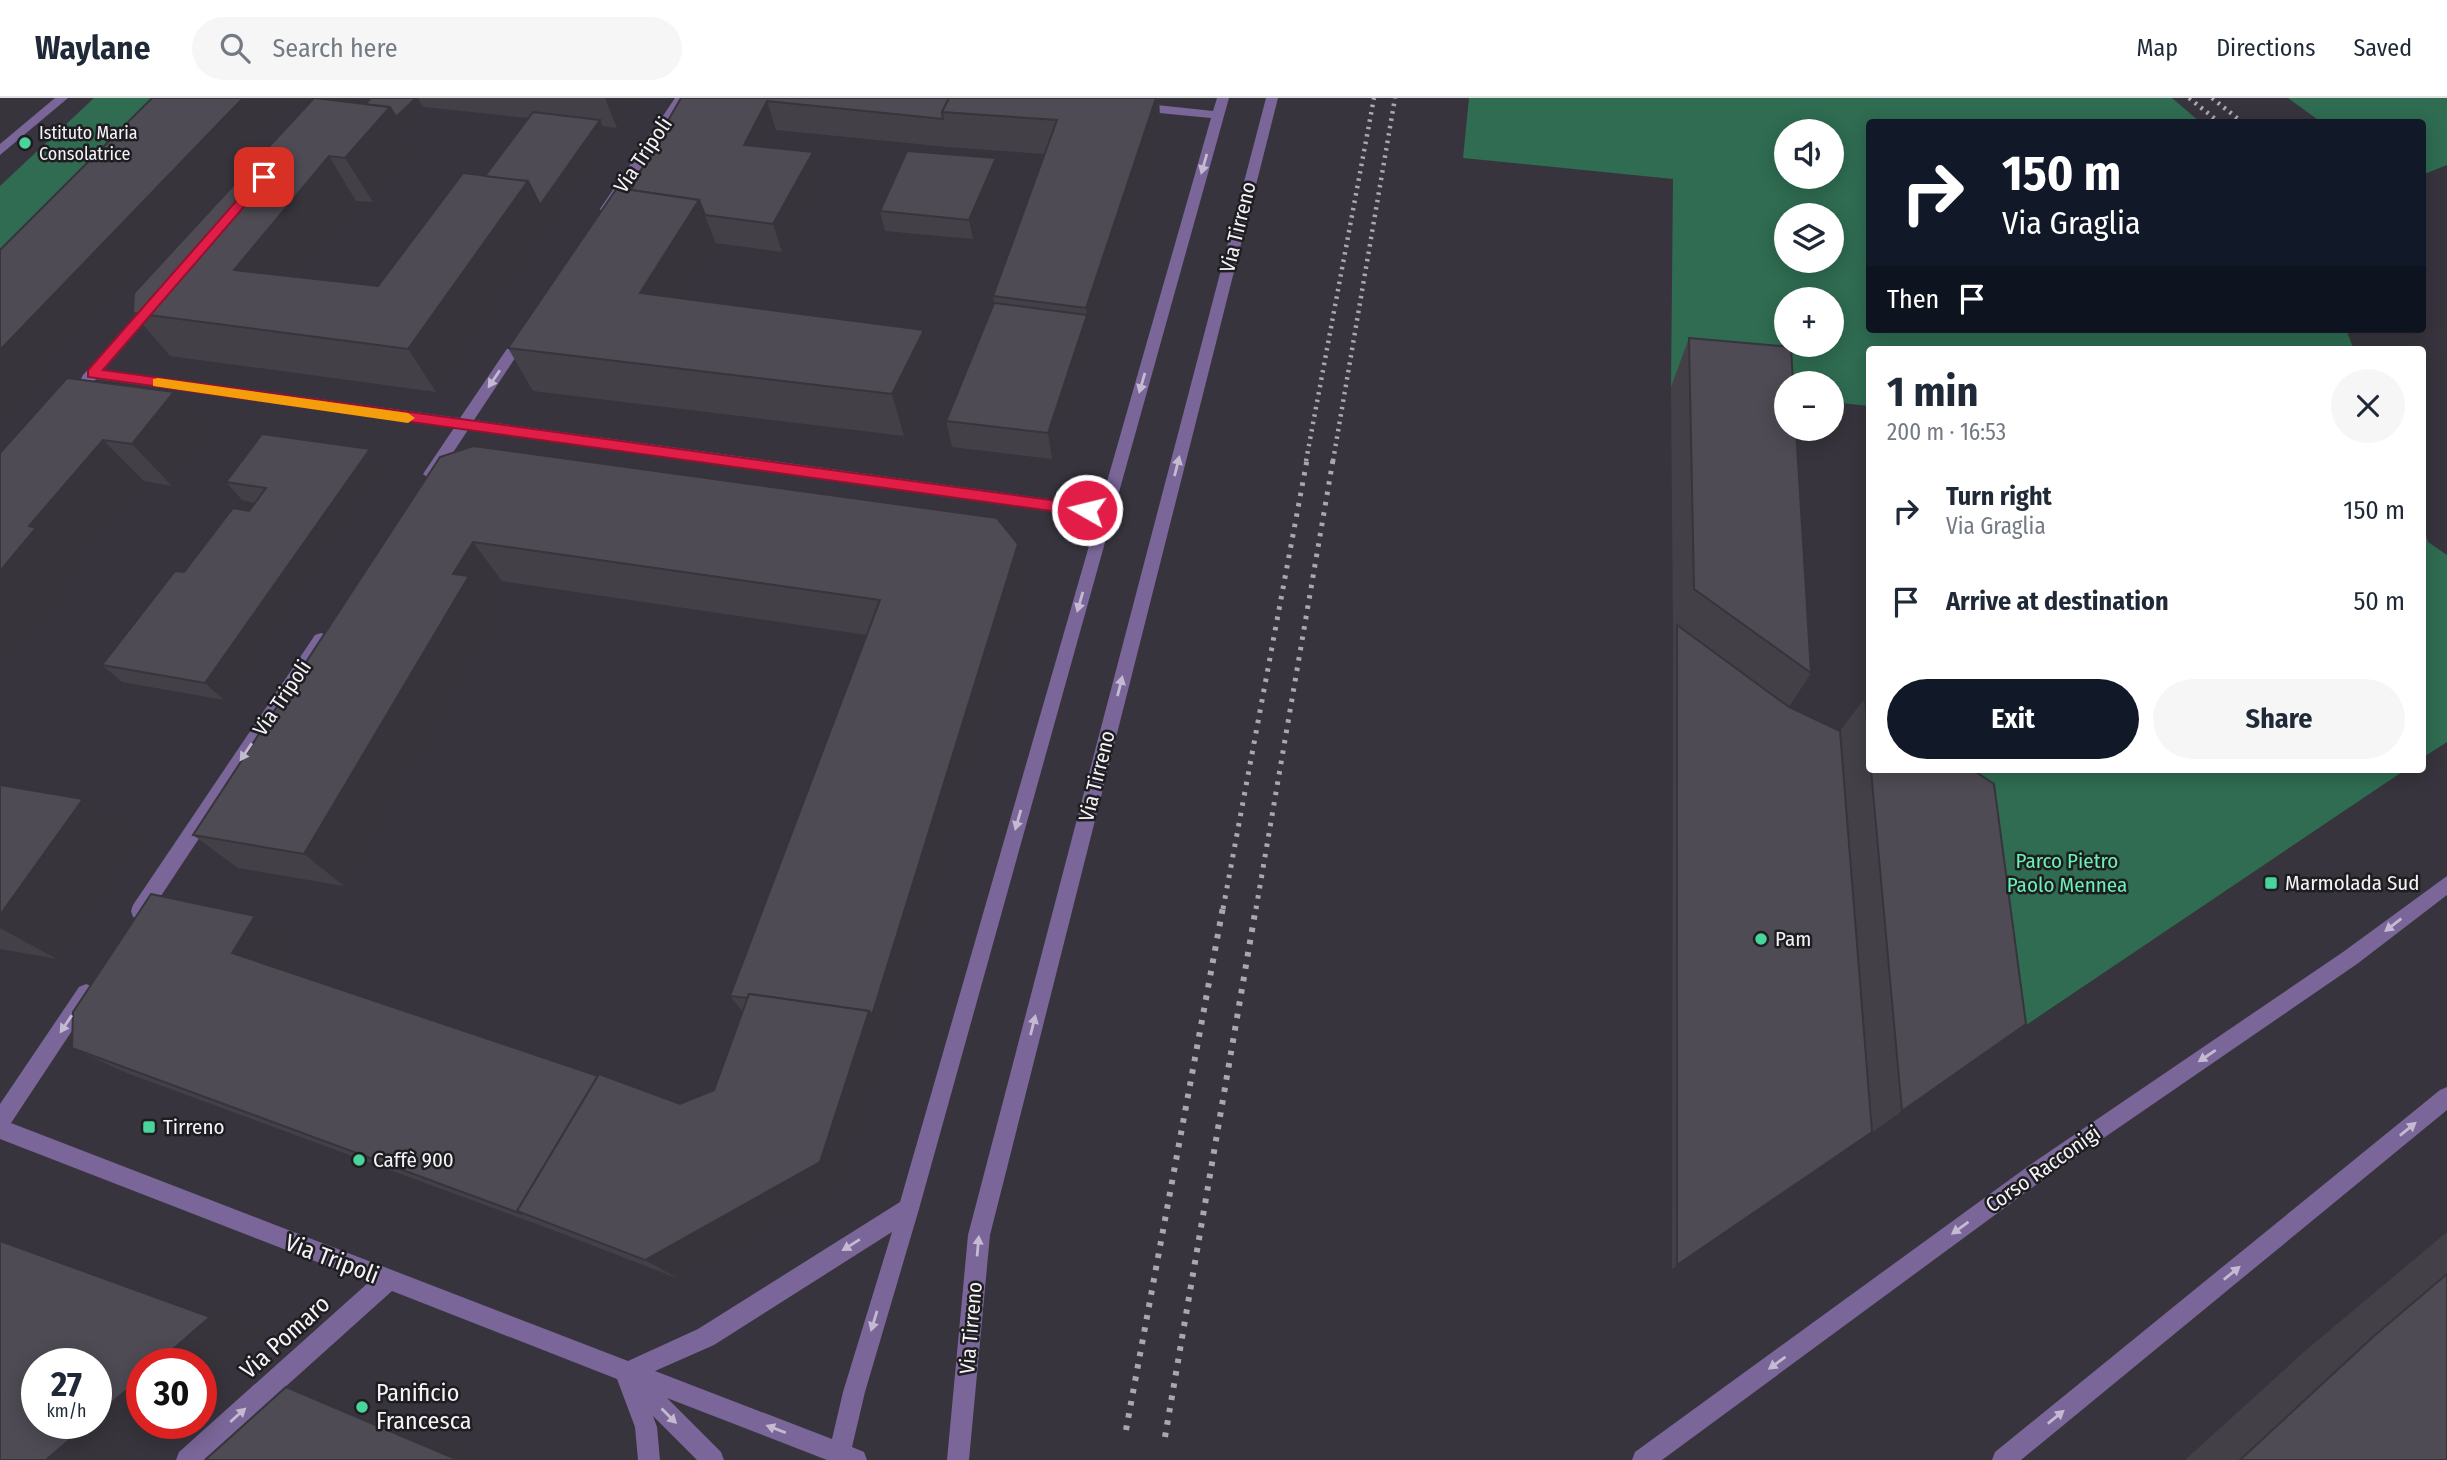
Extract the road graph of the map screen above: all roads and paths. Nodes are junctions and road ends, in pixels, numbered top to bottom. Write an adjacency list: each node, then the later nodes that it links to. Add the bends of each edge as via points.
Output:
1 (62, 98): 7 (street)
2 (681, 98): 8 (street, Via Tripoli)
3 (1223, 98): 6 (street)
4 (1272, 98): 30 (street, Via Tirreno, one-way to 4, via 979,1235)
5 (1121, 106): 6 (street)
6 (1218, 115): 15 (street, one-way to 15)
7 (0, 151)
8 (597, 225)
9 (164, 292): 11 (street)
10 (535, 317): 13 (street, one-way to 13)
11 (93, 373): 12 (street); 13 (street)
12 (77, 391)
13 (463, 426): 14 (street); 15 (street)
14 (420, 491)
15 (1105, 513): 23 (street, one-way to 23)
16 (328, 629): 18 (street, Via Tripoli, one-way to 18)
17 (2447, 884): 31 (street, Corso Racconigi, one-way to 31, via 2350,958 2034,1174)
18 (130, 927)
19 (92, 985): 21 (street, one-way to 21)
20 (2447, 1097): 32 (street, one-way to 20)
21 (0, 1122)
22 (0, 1129): 24 (street, Via Tripoli)
23 (909, 1209): 25 (street, one-way to 25, via 706,1337); 26 (street, one-way to 26, via 862,1360)
24 (388, 1280): 25 (street, Via Tripoli); 27 (street, Via Pomaro, one-way to 24)
25 (626, 1373): 26 (street, Via Tripoli, one-way to 25); 28 (street, via 646,1427); 29 (street, Via Tripoli, one-way to 29)
26 (845, 1458)
27 (187, 1460)
28 (649, 1460)
29 (713, 1460)
30 (958, 1460)
31 (1643, 1460)
32 (2003, 1460)

